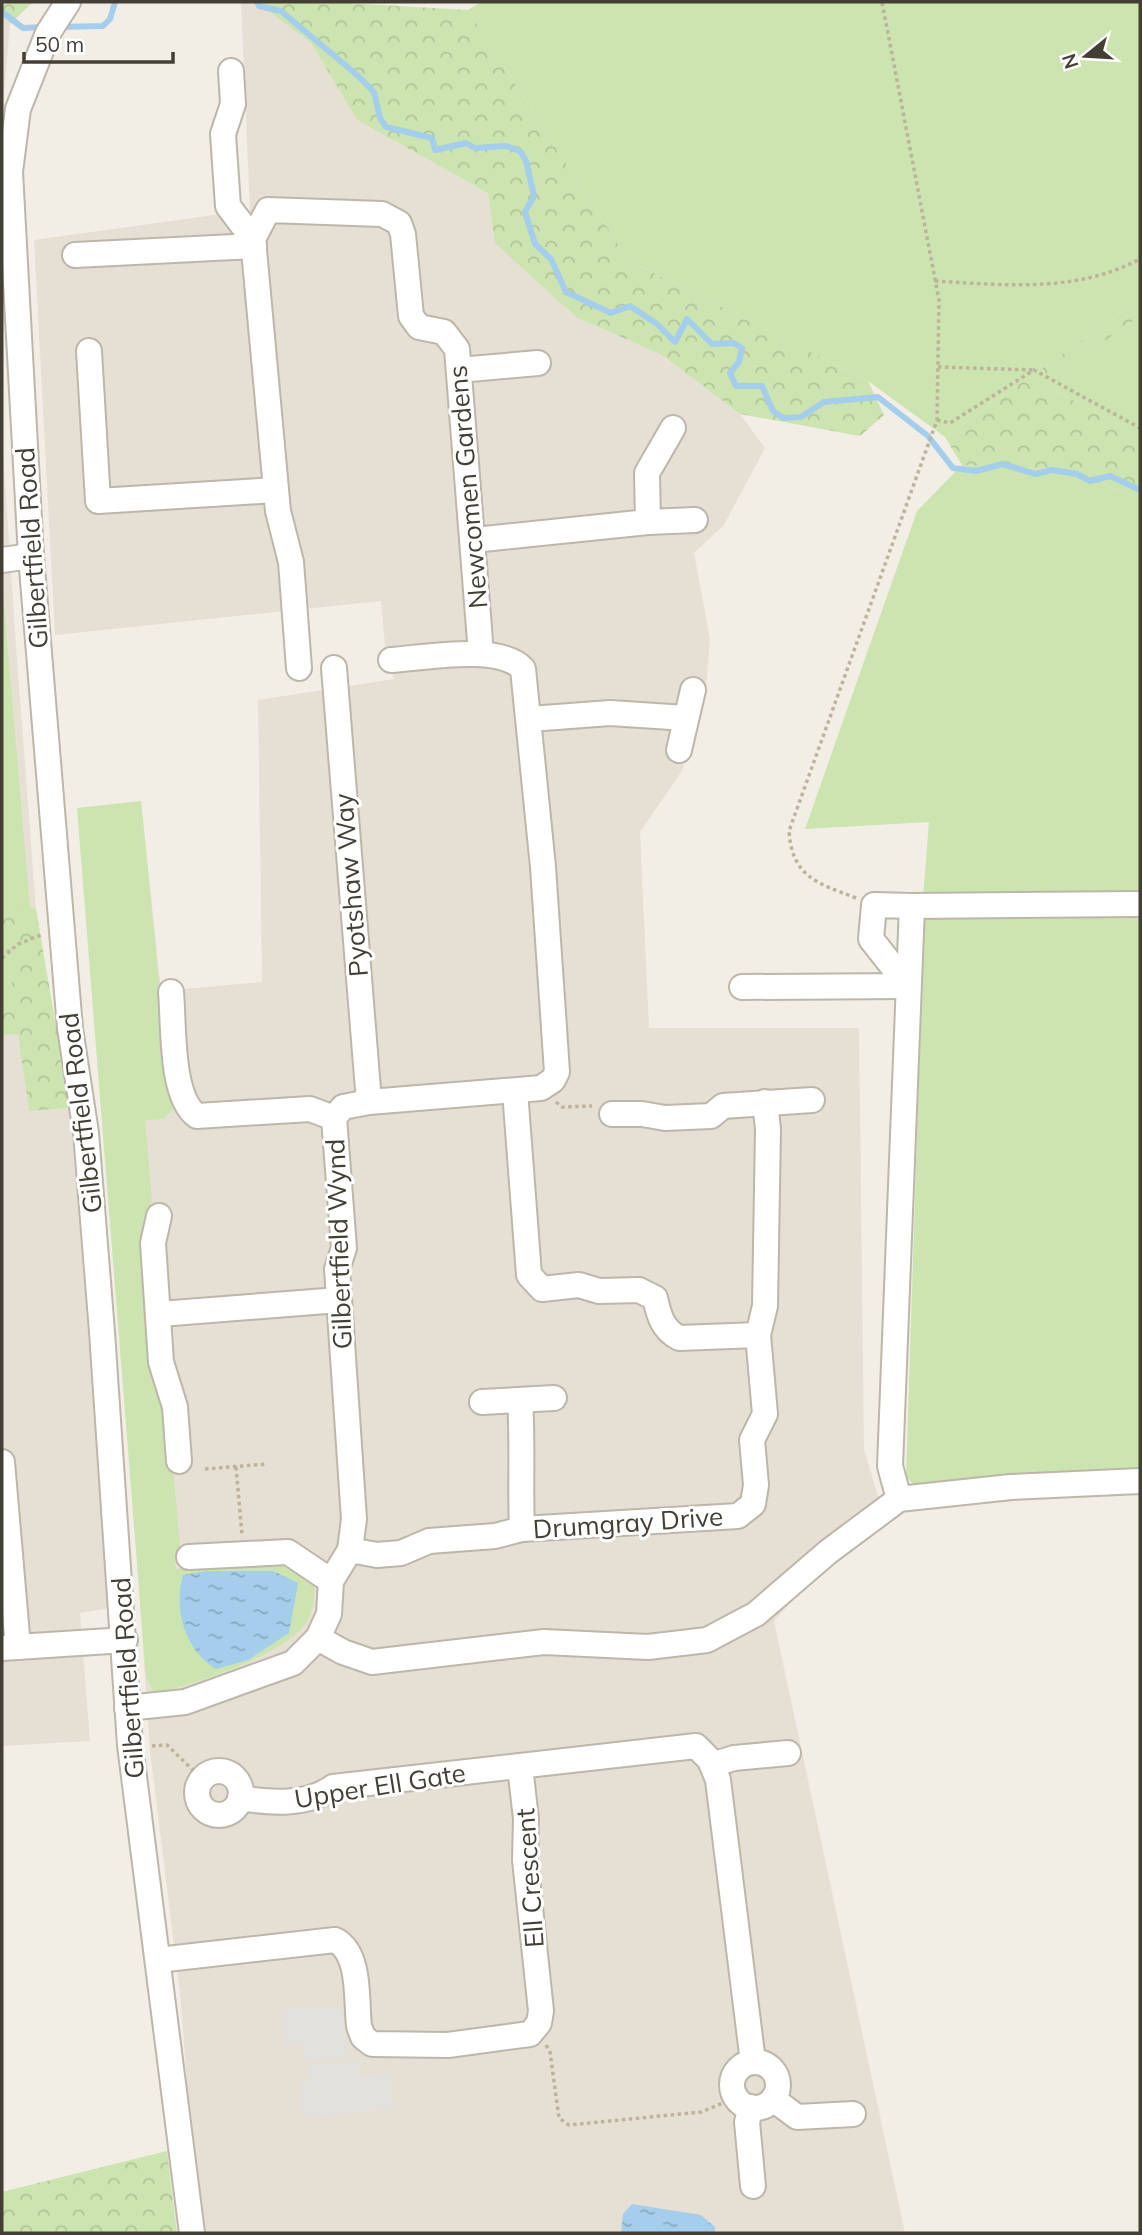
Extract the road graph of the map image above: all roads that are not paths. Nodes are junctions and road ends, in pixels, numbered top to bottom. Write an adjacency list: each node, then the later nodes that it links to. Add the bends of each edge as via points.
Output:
1 (68, 2): 3 (street, Gilbertfield Road)
2 (231, 71): 4 (street, via 233,104 223,134 228,206)
3 (10, 108): 14 (street, Gilbertfield Road)
4 (253, 243): 5 (street); 8 (street, Newcomen Gardens, via 268,210 382,214 396,219 403,234 411,316 419,327 450,336); 10 (street)
5 (75, 255)
6 (89, 351): 10 (street, via 99,501)
7 (538, 363): 8 (street)
8 (459, 370): 13 (street, Newcomen Gardens)
9 (673, 428): 12 (street, via 647,473)
10 (276, 490): 18 (street, via 291,562)
11 (695, 520): 12 (street)
12 (648, 522): 13 (street)
13 (474, 540): 16 (street, Newcomen Gardens)
14 (31, 556): 15 (street); 51 (street, Gilbertfield Road, via 69,1028 87,1146)
15 (2, 560)
16 (481, 654): 17 (street, Gilbertfield Wynd); 22 (street, Gilbertfield Wynd, via 516,661 523,669)
17 (391, 660)
18 (299, 668)
19 (334, 668): 31 (street, Pyotshaw Way)
20 (693, 690): 21 (street)
21 (686, 718): 22 (street, via 610,713); 23 (street)
22 (530, 719): 29 (street, Gilbertfield Wynd, via 557,1072 547,1086)
23 (679, 750)
24 (1140, 904): 25 (street)
25 (912, 906): 26 (street); 26 (street, via 874,905 871,939)
26 (908, 986): 27 (street); 45 (street, via 890,1466)
27 (742, 987)
28 (171, 992): 34 (street, via 179,1088 186,1108 197,1116 310,1109)
29 (515, 1091): 31 (street, Gilbertfield Wynd); 38 (street, via 528,1275 536,1285 542,1289 579,1285 599,1291 639,1290 655,1298 661,1322 679,1338)
30 (812, 1100): 32 (street)
31 (369, 1102): 34 (street, Gilbertfield Wynd, via 343,1107)
32 (765, 1102): 33 (street, via 723,1106 711,1116); 38 (street, Drumgray Drive, via 765,1306)
33 (612, 1114)
34 (334, 1118): 36 (street, Gilbertfield Wynd, via 344,1248 337,1269)
35 (159, 1216): 37 (street, via 153,1243)
36 (339, 1300): 37 (street); 47 (street, Gilbertfield Wynd, via 354,1519)
37 (160, 1314): 42 (street, via 161,1362 175,1407)
38 (758, 1335): 46 (street, Drumgray Drive, via 765,1414 752,1440 753,1504 738,1516)
39 (554, 1398): 40 (street)
40 (520, 1401): 41 (street); 46 (street)
41 (482, 1402)
42 (179, 1461)
43 (2, 1462): 52 (street)
44 (1140, 1481): 45 (street, via 1011,1487)
45 (899, 1499): 50 (street, via 756,1614 707,1640 648,1647 544,1642 372,1662)
46 (522, 1529): 47 (street, Drumgray Drive, via 429,1541 401,1553)
47 (349, 1550): 49 (street, Gilbertfield Wynd)
48 (190, 1557): 49 (street, via 288,1552)
49 (331, 1581): 50 (street, Gilbertfield Wynd, via 329,1614)
50 (318, 1638): 53 (street, Gilbertfield Wynd, via 293,1663 185,1702)
51 (125, 1640): 52 (street); 53 (street, Gilbertfield Road)
52 (10, 1647)
53 (127, 1708): 58 (street, Gilbertfield Road)
54 (788, 1753): 55 (street)
55 (712, 1765): 56 (street, via 696,1746); 59 (street, via 718,1780)
56 (520, 1766): 57 (street, Upper Ell Gate, via 333,1787 319,1797 267,1802); 58 (street, Ell Crescent, via 541,2011 536,2029 524,2037 471,2043 372,2044 359,2026 351,1958 335,1940)
57 (240, 1798): 57 (street, via 239,1784 229,1774 216,1771 202,1779 197,1796 204,1810 218,1815 232,1811)
58 (158, 1960): 63 (street, Gilbertfield Road)
59 (753, 2062): 60 (street, via 739,2068 732,2082); 60 (street, via 767,2065 776,2076 778,2090)
60 (753, 2101): 61 (street, via 797,2117); 62 (street, via 747,2122)
61 (853, 2114)
62 (753, 2186)
63 (192, 2233)

